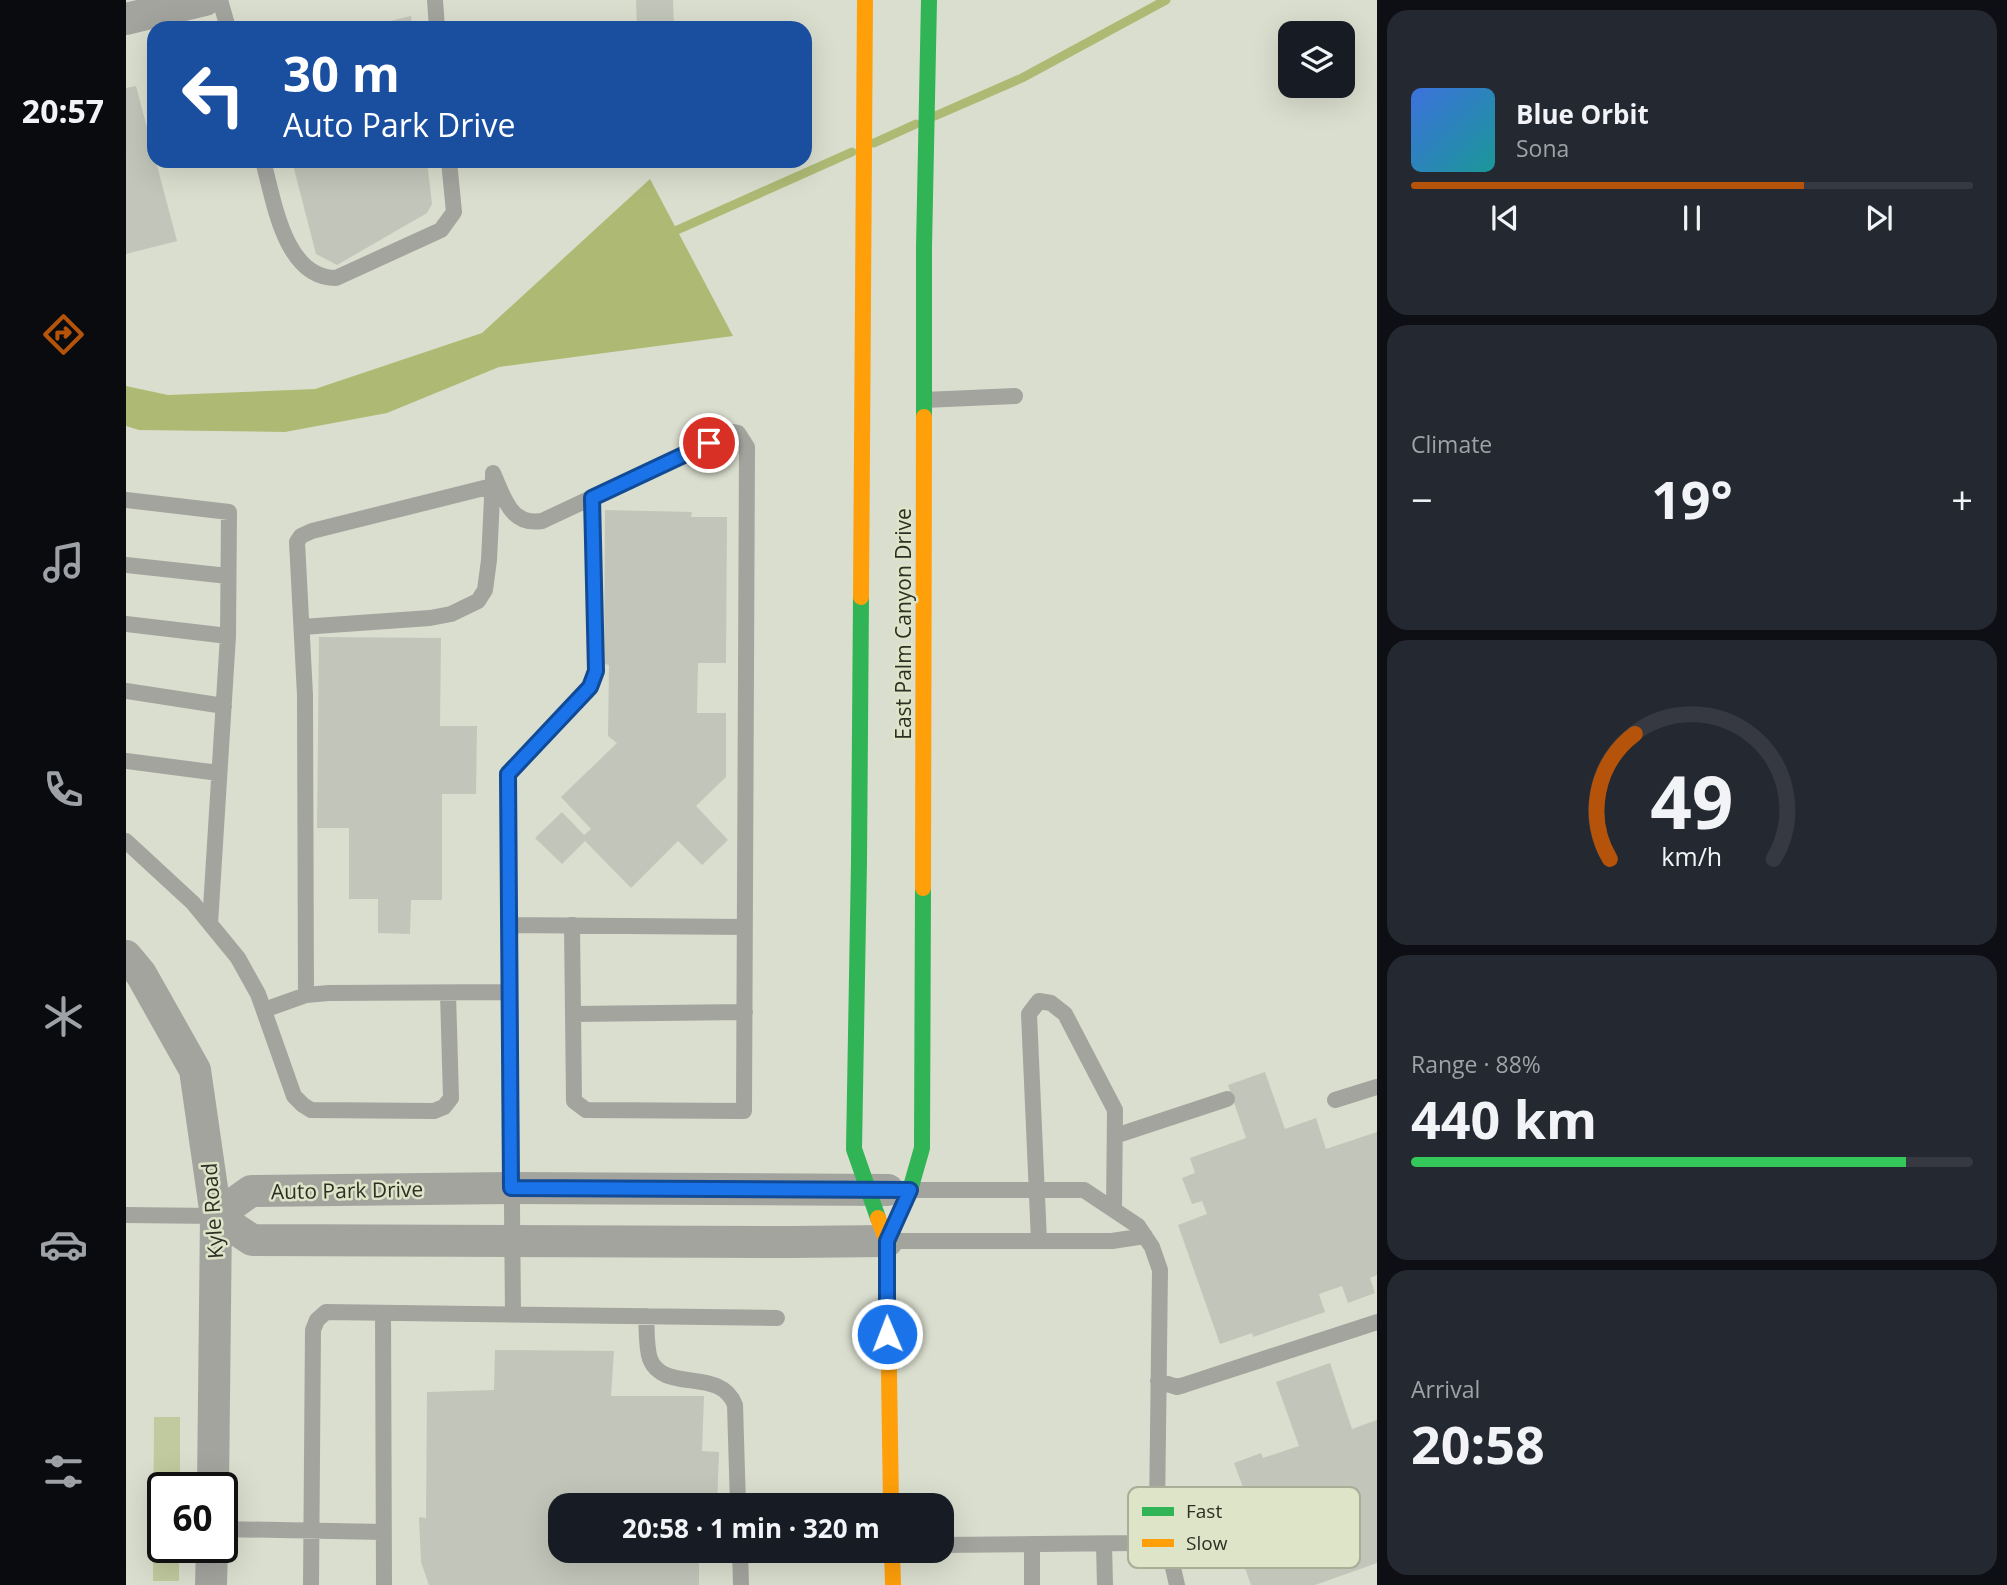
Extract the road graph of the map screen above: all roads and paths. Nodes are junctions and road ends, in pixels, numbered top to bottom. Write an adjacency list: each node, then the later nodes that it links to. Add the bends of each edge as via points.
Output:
1 (205, 0): 6 (street)
2 (220, 0): 7 (lane)
3 (435, 0): 8 (lane)
4 (865, 0): 43 (main road, East Palm Canyon Drive, via 854,1149)
5 (929, 0): 12 (main road, East Palm Canyon Drive)
6 (126, 19)
7 (226, 21)
8 (436, 21)
9 (265, 168): 10 (lane, via 284,238 304,265 322,278 336,278 440,230 454,212)
10 (450, 168)
11 (1015, 396): 12 (lane)
12 (924, 400): 44 (main road, East Palm Canyon Drive, via 922,1148)
13 (492, 486): 14 (lane, via 493,473 510,509 530,523); 19 (lane, via 301,537 297,542); 19 (lane, via 489,560 485,590 478,601 430,618)
14 (592, 498): 27 (lane, via 596,671 590,687 508,774); 29 (lane, via 732,432 738,433 747,447)
15 (126, 500): 17 (lane, via 229,512)
16 (126, 565): 17 (lane)
17 (228, 576): 20 (lane)
18 (126, 624): 20 (lane)
19 (302, 627): 33 (lane)
20 (228, 636): 22 (lane)
21 (126, 691): 22 (lane)
22 (224, 706): 24 (lane)
23 (126, 761): 24 (lane)
24 (219, 773): 26 (lane)
25 (126, 841): 26 (lane)
26 (210, 924): 34 (lane, via 238,958)
27 (509, 925): 28 (lane); 31 (lane)
28 (572, 925): 29 (lane); 36 (lane)
29 (745, 927): 35 (lane)
30 (126, 956): 47 (street, Kyle Road, via 141,974 195,1070)
31 (510, 992): 32 (lane); 41 (lane)
32 (448, 993): 33 (lane); 34 (lane, via 451,1098 434,1111 311,1110 294,1096)
33 (306, 995): 34 (lane)
34 (264, 1010)
35 (745, 1012): 36 (lane); 36 (lane, via 744,1111 586,1110 575,1101)
36 (573, 1014)
37 (1377, 1087): 39 (lane)
38 (1227, 1099): 40 (lane)
39 (1335, 1100)
40 (1115, 1136): 42 (lane, via 1112,1102 1065,1014 1051,1003 1039,1001 1029,1014); 45 (lane)
41 (511, 1188): 43 (street, Auto Park Drive); 47 (street, Auto Park Drive, via 251,1191); 49 (lane)
42 (1036, 1189): 44 (lane); 45 (lane, via 1084,1190); 51 (lane)
43 (867, 1190): 44 (street, Auto Park Drive); 50 (main road, East Palm Canyon Drive)
44 (910, 1190): 50 (main road, East Palm Canyon Drive)
45 (1114, 1209): 48 (lane)
46 (126, 1215): 47 (lane)
47 (216, 1216): 49 (street, via 253,1240); 58 (street, Kyle Road)
48 (1145, 1236): 51 (lane); 57 (lane, via 1160,1270)
49 (512, 1241): 50 (street); 53 (lane)
50 (887, 1241): 51 (lane); 61 (main road, East Palm Canyon Drive)
51 (1039, 1241)
52 (383, 1313): 53 (lane); 63 (lane, via 326,1312 313,1330); 64 (lane)
53 (513, 1314): 54 (lane)
54 (646, 1316): 55 (lane); 60 (lane, via 650,1359 656,1367 665,1375 722,1386 732,1395)
55 (777, 1318)
56 (1377, 1322): 57 (lane, via 1177,1387)
57 (1158, 1381): 59 (lane)
58 (213, 1472)
59 (1157, 1487)
60 (738, 1493)
61 (891, 1493)
62 (238, 1529): 63 (lane)
63 (311, 1530): 64 (lane); 74 (lane)
64 (383, 1532): 75 (lane)
65 (1128, 1543): 67 (lane)
66 (1032, 1544): 67 (lane); 68 (lane); 78 (lane)
67 (1104, 1544): 79 (lane)
68 (954, 1545)
69 (212, 1563): 73 (street)
70 (740, 1563): 76 (lane)
71 (892, 1563): 77 (main road)
72 (1176, 1577): 80 (lane)
73 (211, 1585)
74 (311, 1585)
75 (384, 1585)
76 (741, 1585)
77 (893, 1585)
78 (1032, 1585)
79 (1105, 1585)
80 (1186, 1585)

